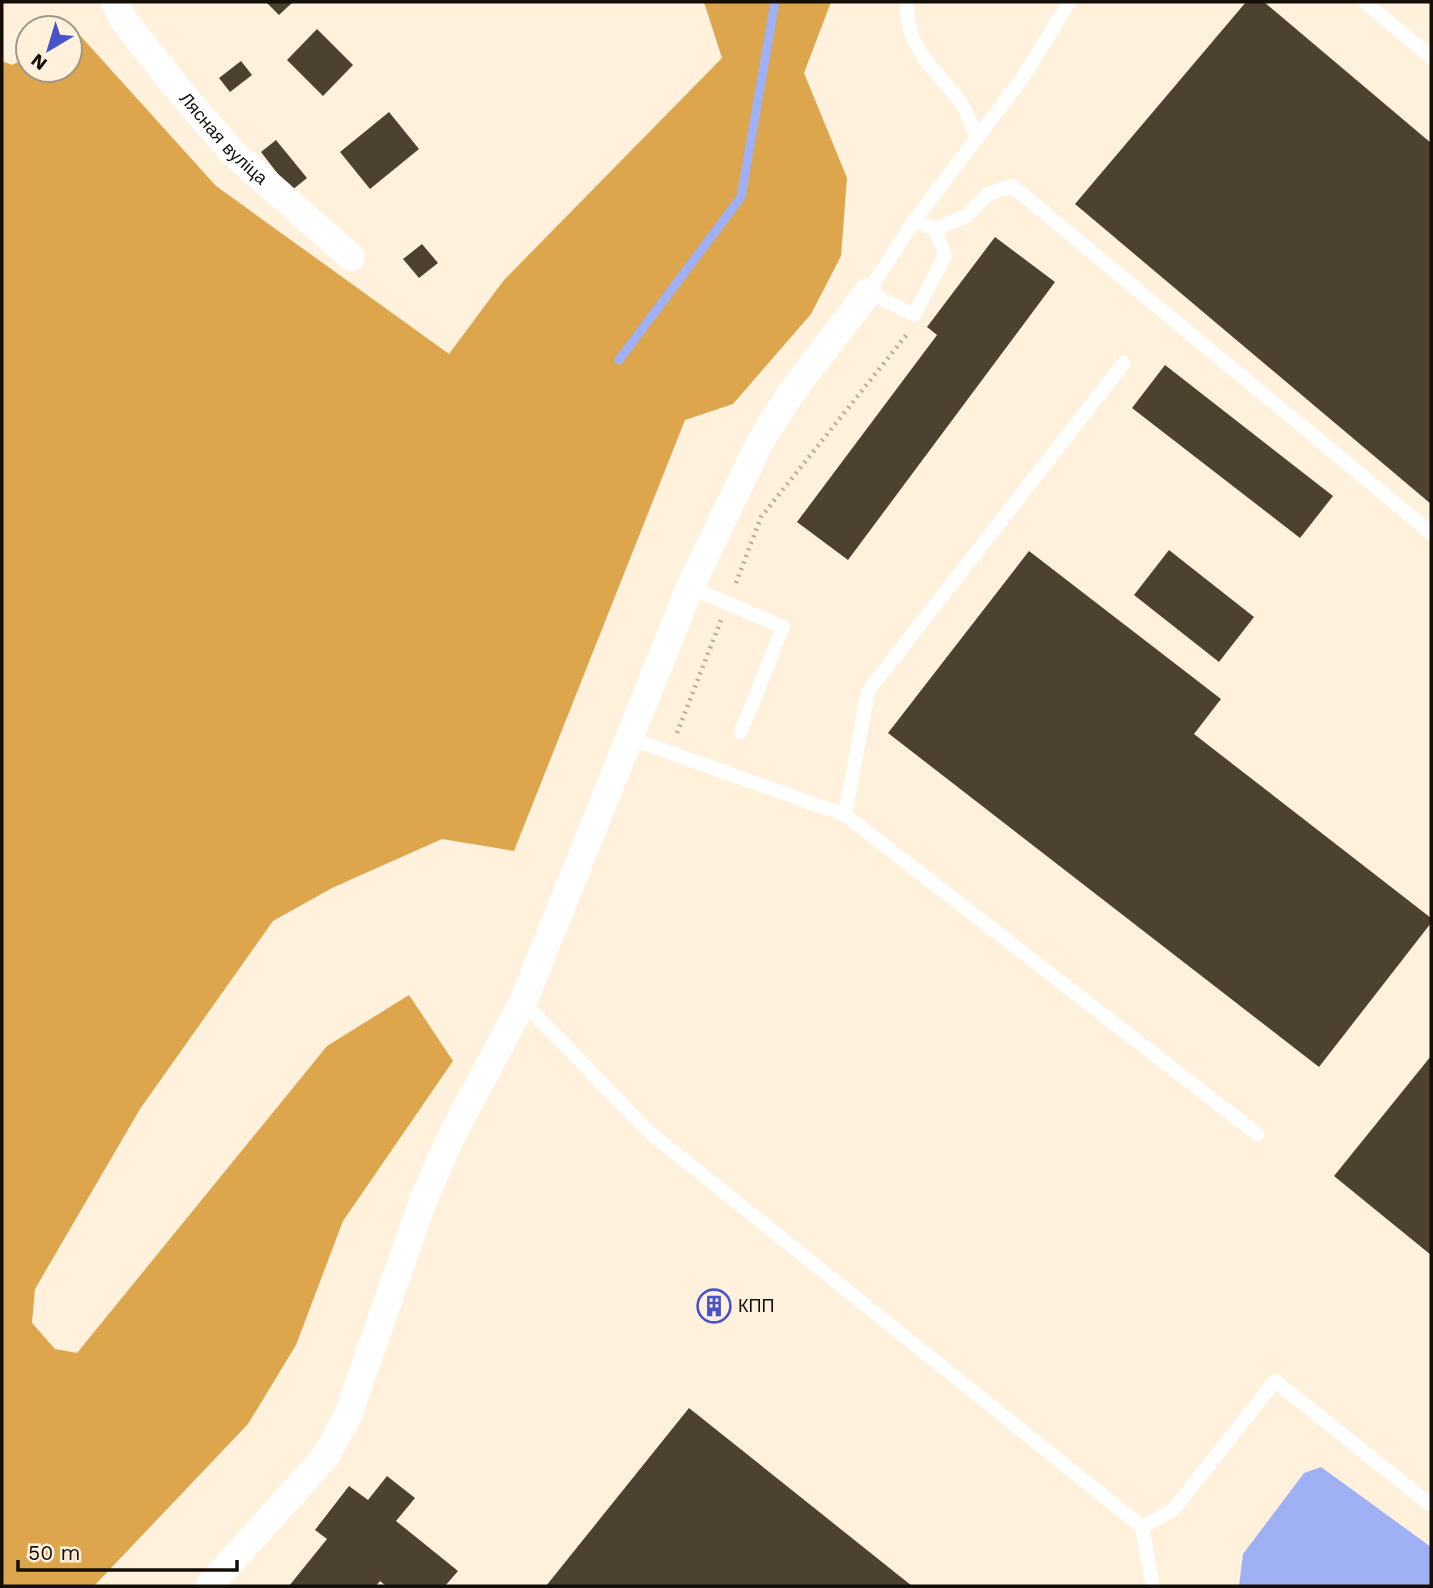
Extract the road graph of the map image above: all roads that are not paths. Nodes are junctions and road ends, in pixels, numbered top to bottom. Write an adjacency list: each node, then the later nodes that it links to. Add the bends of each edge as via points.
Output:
1 (115, 2): 9 (street, Лясная вуліца, via 122,18 232,152)
2 (907, 2): 6 (lane, via 911,41 960,101)
3 (1069, 2): 6 (lane, via 1024,76)
4 (1365, 2): 5 (lane)
5 (1431, 57)
6 (977, 139): 7 (lane)
7 (914, 221): 8 (lane); 10 (lane)
8 (935, 229): 10 (lane, via 945,256 914,315); 12 (lane, via 967,216 988,194 1012,186)
9 (351, 257)
10 (868, 292): 13 (street, via 760,442)
11 (1124, 363): 16 (lane, via 868,691)
12 (1431, 533)
13 (690, 587): 14 (lane, via 783,627); 15 (street)
14 (741, 732)
15 (629, 738): 16 (lane); 17 (street)
16 (845, 815): 18 (lane)
17 (523, 1002): 20 (lane, via 649,1132); 21 (street, via 424,1198 348,1415 326,1456)
18 (1257, 1134)
19 (1428, 1503): 20 (lane, via 1275,1381 1174,1508)
20 (1142, 1527): 22 (lane)
21 (209, 1586)
22 (1153, 1586)

